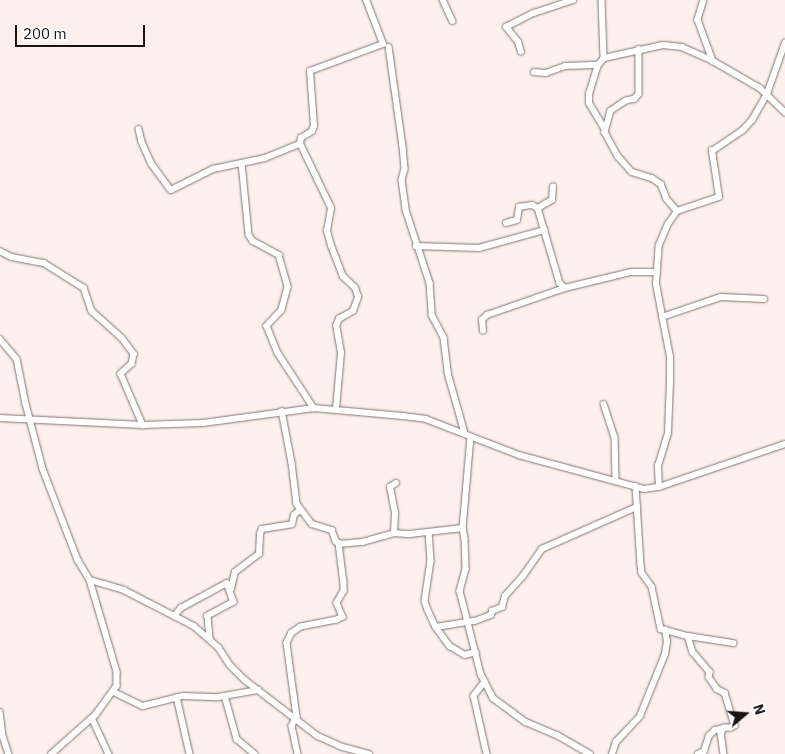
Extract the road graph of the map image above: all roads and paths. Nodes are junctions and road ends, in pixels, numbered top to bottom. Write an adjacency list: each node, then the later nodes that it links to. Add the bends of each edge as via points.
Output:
1 (366, 0): 19 (street, via 383,44 310,71 314,126 301,138)
2 (443, 0): 6 (street)
3 (572, 0): 10 (street, via 506,26)
4 (602, 0): 11 (street)
5 (704, 0): 12 (street, via 698,20)
6 (453, 21)
7 (785, 43): 15 (street)
8 (389, 47): 26 (street, via 403,146 405,169 402,180 406,210)
9 (639, 49): 11 (street); 12 (street, via 669,45 682,47); 18 (street, via 639,94 614,108)
10 (521, 52)
11 (604, 58): 13 (street)
12 (713, 61): 15 (street)
13 (598, 65): 14 (street, via 565,66); 18 (street, via 589,103)
14 (534, 72)
15 (767, 94): 16 (street); 23 (street, via 746,127 712,151 719,196)
16 (785, 112)
17 (139, 128): 20 (street, via 152,164 172,190 213,169)
18 (605, 130): 23 (street, via 627,166 636,174 661,184)
19 (300, 144): 20 (street); 36 (street, via 330,208 327,231 331,246 343,277 355,288 358,297 352,312 340,319 336,326 341,353)
20 (242, 163): 35 (street, via 249,235 253,241 279,255 288,287 282,310 267,326 278,353)
21 (553, 187): 22 (street, via 552,200)
22 (538, 208): 24 (street, via 519,207 516,220); 25 (street)
23 (677, 211): 28 (street, via 662,235)
24 (506, 223)
25 (545, 230): 26 (street, via 479,248); 29 (street)
26 (416, 246): 41 (street, via 430,283 432,315 444,338 448,373)
27 (0, 251): 40 (street, via 44,264 84,288 92,311 122,338 134,354 132,364 121,374)
28 (655, 272): 29 (street, via 631,272); 31 (street)
29 (564, 288): 32 (street, via 487,315 482,320)
30 (764, 299): 31 (street, via 721,297)
31 (662, 317): 47 (street, via 670,357 670,382 668,433 658,466)
32 (483, 331)
33 (0, 339): 39 (street, via 17,359)
34 (604, 404): 44 (street, via 615,437)
35 (314, 408): 36 (street); 37 (street)
36 (336, 409): 41 (street, via 426,419)
37 (282, 411): 40 (street, via 234,420); 49 (street)
38 (0, 418): 39 (street)
39 (30, 419): 40 (street); 54 (street, via 43,469 78,560)
40 (143, 425)
41 (465, 433): 42 (street)
42 (471, 437): 44 (street, via 520,455); 50 (street)
43 (785, 444): 47 (street)
44 (616, 481): 46 (street)
45 (396, 483): 52 (street, via 390,487 395,513)
46 (636, 486): 47 (street, via 644,489); 48 (street)
47 (659, 487)
48 (637, 507): 57 (street, via 542,549 505,596 502,607 486,618); 59 (street, via 642,572 652,588 659,624)
49 (300, 510): 53 (street, via 312,524 332,529); 55 (street, via 294,515 292,524 262,529 259,554 236,572)
50 (463, 528): 51 (street); 57 (street, via 466,569 460,591)
51 (428, 532): 52 (street); 58 (street, via 431,561 426,601)
52 (394, 533): 53 (street, via 363,542)
53 (339, 544): 71 (street, via 344,591 337,603 343,617 301,627 292,632 287,643)
54 (90, 580): 56 (street, via 124,590); 66 (street, via 117,672)
55 (231, 592): 56 (street, via 228,583 180,608); 61 (street, via 234,602 208,616)
56 (174, 616): 61 (street)
57 (467, 621): 58 (street); 63 (street)
58 (436, 627): 63 (street, via 454,650 465,656)
59 (665, 630): 60 (street); 82 (street, via 665,654 640,716 616,742)
60 (688, 636): 62 (street); 72 (street, via 693,652 710,672 709,677 717,689 725,693 735,725)
61 (210, 639): 65 (street, via 238,674)
62 (733, 643)
63 (476, 652): 64 (street)
64 (485, 682): 80 (street, via 474,696); 81 (street, via 493,698 519,717)
65 (258, 690): 67 (street); 71 (street)
66 (114, 692): 68 (street, via 141,706); 70 (street)
67 (225, 696): 68 (street); 77 (street, via 237,739)
68 (177, 698): 76 (street)
69 (0, 712): 73 (street, via 3,736)
70 (92, 718): 74 (street); 75 (street)
71 (297, 718): 78 (street, via 292,726); 79 (street, via 318,736)
72 (725, 728): 83 (street, via 715,730 709,736 704,751); 84 (street, via 721,733)
73 (10, 754)
74 (52, 754)
75 (109, 754)
76 (190, 754)
77 (255, 754)
78 (298, 754)
79 (369, 754)
80 (487, 754)
81 (590, 754)
82 (612, 754)
83 (698, 754)
84 (724, 754)

